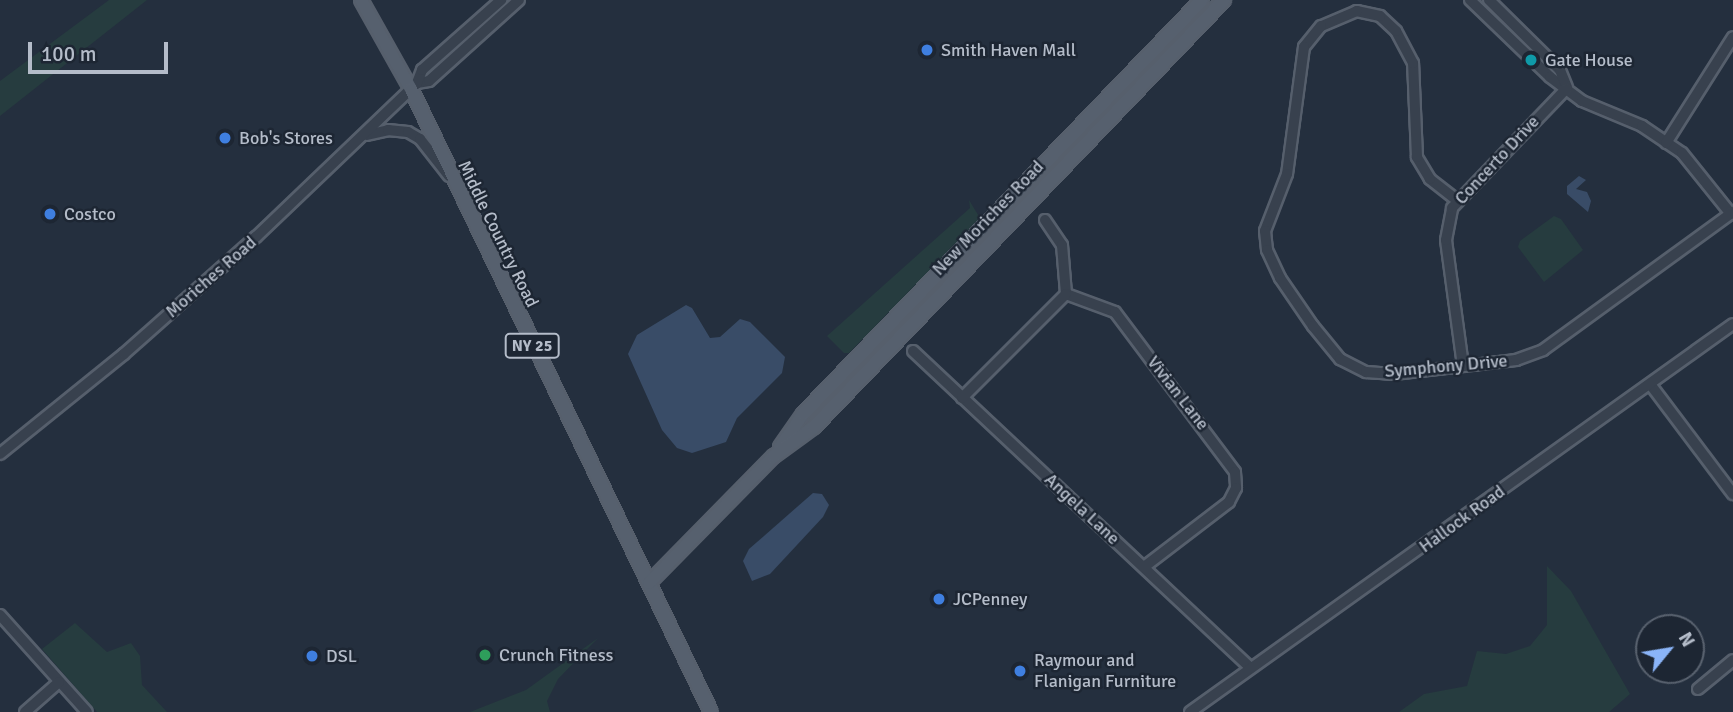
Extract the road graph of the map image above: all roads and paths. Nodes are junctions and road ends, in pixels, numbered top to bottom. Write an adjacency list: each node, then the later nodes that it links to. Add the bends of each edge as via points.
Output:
1 (361, 0): 9 (main road, Middle Country Road / NY 25)
2 (500, 0): 9 (street, via 422,70)
3 (519, 0): 9 (street, via 429,81)
4 (1202, 0): 24 (main road, New Moriches Road, via 803,414)
5 (1224, 0): 24 (main road, New Moriches Road, via 814,427)
6 (1470, 0): 10 (street, via 1550,78)
7 (1489, 0): 10 (street, via 1560,69)
8 (1733, 37): 12 (street)
9 (414, 86): 11 (street, Moriches Road); 13 (main road, Middle Country Road / NY 25)
10 (1567, 88): 12 (street, via 1583,101 1642,126); 14 (street, Concerto Drive)
11 (360, 139): 13 (street, via 375,131 408,132); 23 (street, Moriches Road, via 124,354)
12 (1666, 142): 15 (street, via 1682,153)
13 (452, 180): 27 (main road, Middle Country Road / NY 25)
14 (1458, 201): 20 (street, Concerto Drive, via 1446,240); 20 (street, Symphony Drive, via 1430,179 1417,157 1413,62 1396,31 1380,16 1357,11 1321,26 1304,47 1287,174 1265,231 1267,250 1280,278 1340,359 1366,372)
15 (1732, 213): 20 (street, Symphony Drive, via 1543,350 1516,360)
16 (1045, 220): 17 (street, via 1062,245)
17 (1066, 294): 22 (street); 26 (street, Vivian Lane, via 1115,312 1235,472 1236,488 1228,502)
18 (1733, 324): 21 (street, Hallock Road)
19 (914, 351): 22 (street, Angela Lane)
20 (1463, 366)
21 (1650, 384): 25 (street); 30 (street, Hallock Road)
22 (962, 398): 26 (street, Angela Lane)
23 (0, 454)
24 (774, 456): 27 (main road, New Moriches Road)
25 (1733, 494)
26 (1144, 566): 30 (street, Angela Lane)
27 (649, 583): 35 (main road, Middle Country Road / NY 25)
28 (0, 615): 31 (street)
29 (1733, 660): 32 (street)
30 (1250, 668): 36 (street, Hallock Road)
31 (59, 682): 33 (street); 34 (street)
32 (1698, 689)
33 (25, 712)
34 (87, 712)
35 (711, 712)
36 (1190, 712)

